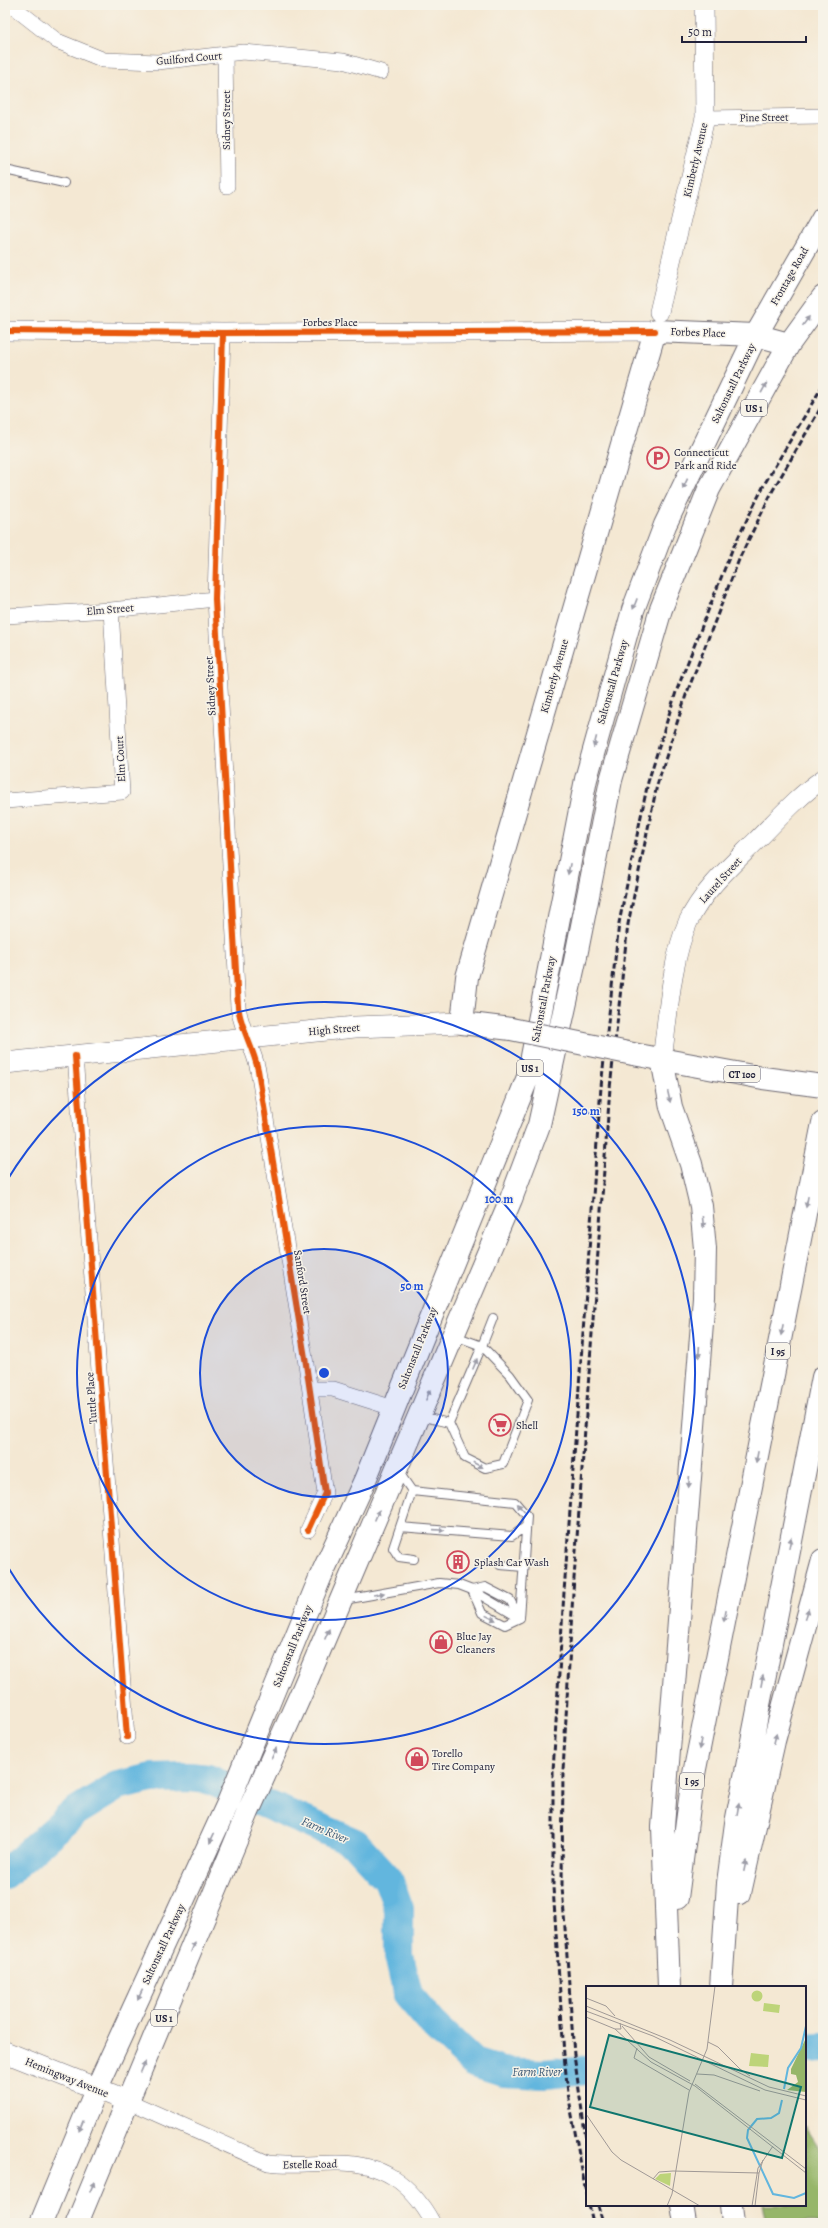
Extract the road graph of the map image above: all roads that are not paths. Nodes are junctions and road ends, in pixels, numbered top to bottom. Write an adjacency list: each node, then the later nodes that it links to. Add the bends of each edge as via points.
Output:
1 (11, 5): 3 (street, Guilford Court, via 57,41 104,60 158,62)
2 (704, 5): 6 (street, Kimberly Avenue)
3 (225, 55): 4 (street, Guilford Court, via 243,52 343,61); 9 (street, Sidney Street)
4 (381, 72)
5 (823, 116): 6 (street, Pine Street)
6 (705, 118): 12 (street, Kimberly Avenue)
7 (5, 170): 8 (lane)
8 (64, 183)
9 (226, 186)
10 (823, 218): 15 (main road, Frontage Road / US 1)
11 (823, 297): 16 (main road, US 1, one-way to 11)
12 (657, 321): 14 (street, Forbes Place); 15 (main road, Forbes Place); 22 (main road, Kimberly Avenue, via 467,977)
13 (5, 331): 14 (street, Forbes Place)
14 (223, 333): 17 (street, Sidney Street)
15 (756, 335): 16 (main road, Forbes Place); 34 (main road, Saltonstall Parkway / US 1, one-way to 34, via 665,525 632,610 586,779 528,1077)
16 (789, 344): 30 (main road, Saltonstall Parkway / US 1, one-way to 16, via 511,1198 538,1125 576,961 610,780 661,609 709,490)
17 (216, 599): 18 (street, Elm Street); 23 (street, Sidney Street, via 238,1007)
18 (111, 610): 19 (street, Elm Street); 21 (street, Elm Court, via 122,792)
19 (5, 616)
20 (823, 779): 25 (street, Laurel Street, via 810,788 771,826 698,904 680,947)
21 (5, 801)
22 (462, 1023): 23 (main road, High Street / CT 100, via 385,1025); 25 (main road, High Street / CT 100, bridge, via 511,1029)
23 (246, 1037): 24 (main road, High Street / CT 100); 33 (street, Sanford Street, via 252,1047 258,1070)
24 (75, 1056): 26 (main road, High Street / CT 100); 49 (street, Tuttle Place)
25 (662, 1059): 27 (main road, CT 100, via 762,1078); 50 (main road, one-way to 50, via 671,1107 698,1186 705,1249 704,1297 663,1827)
26 (5, 1063)
27 (823, 1086)
28 (823, 1123): 51 (main road, I 95, one-way to 51, via 692,1784 676,1902)
29 (493, 1318): 31 (lane)
30 (453, 1336): 31 (lane); 35 (main road, Saltonstall Parkway / US 1, one-way to 30)
31 (482, 1346): 36 (lane, one-way to 31); 36 (lane, one-way to 31, via 465,1458 485,1468 503,1464 528,1400 510,1375)
32 (823, 1377): 52 (main road, one-way to 32, via 727,1890 736,1823)
33 (310, 1389): 34 (street, via 333,1389); 41 (street, Sanford Street, via 325,1493)
34 (392, 1408): 55 (main road, Saltonstall Parkway / US 1, one-way to 55, via 365,1480 320,1578 228,1803)
35 (419, 1416): 36 (lane); 37 (main road, Saltonstall Parkway / US 1)
36 (449, 1423)
37 (397, 1468): 38 (lane); 47 (main road, Saltonstall Parkway / US 1, one-way to 37)
38 (412, 1491): 39 (lane); 40 (lane, one-way to 38, via 526,1516 515,1502)
39 (400, 1527): 40 (lane, one-way to 40, via 512,1536); 42 (lane, via 393,1548 399,1557)
40 (525, 1528): 45 (lane)
41 (308, 1530)
42 (414, 1558)
43 (823, 1560): 53 (main road, one-way to 43, via 761,1793)
44 (500, 1565): 45 (lane)
45 (523, 1567): 48 (lane)
46 (472, 1590): 47 (lane, one-way to 46, via 439,1583); 48 (lane); 48 (lane, one-way to 48, via 482,1613 505,1625)
47 (341, 1600): 56 (main road, Saltonstall Parkway / US 1, one-way to 47, via 248,1812)
48 (520, 1618)
49 (127, 1738)
50 (670, 1986)
51 (670, 1986)
52 (722, 1986)
53 (722, 1986)
54 (5, 2052): 55 (main road, Hemingway Avenue)
55 (96, 2090): 56 (main road, Hemingway Avenue); 59 (main road, Saltonstall Parkway / US 1, one-way to 59)
56 (128, 2101): 60 (main road, Saltonstall Parkway / US 1, one-way to 56); 61 (street, Estelle Road, via 268,2163 290,2166 355,2163 378,2169 403,2184 422,2204)
57 (682, 2206): 62 (main road)
58 (731, 2206): 63 (main road)
59 (41, 2223)
60 (78, 2223)
61 (433, 2223)
62 (684, 2223)
63 (733, 2223)

